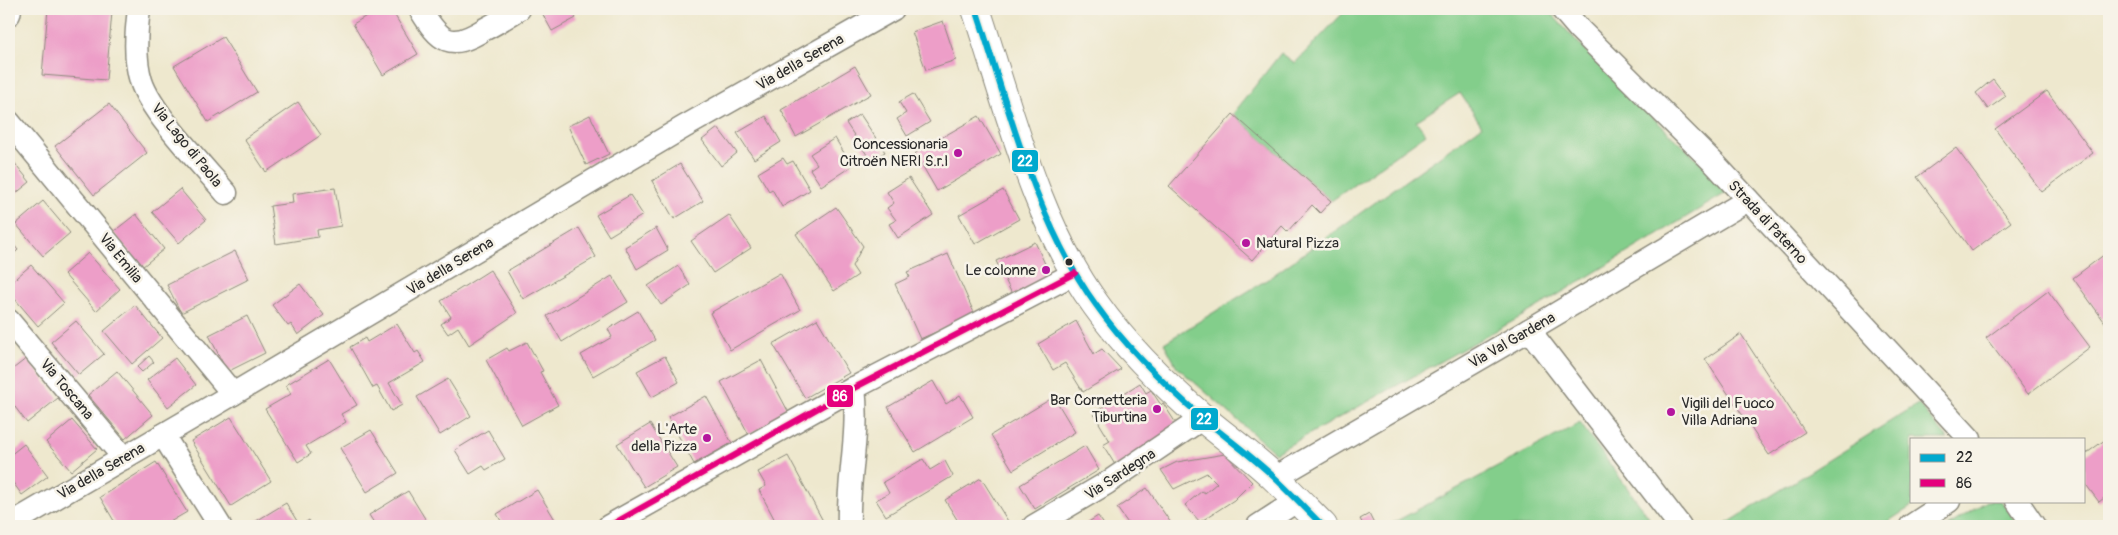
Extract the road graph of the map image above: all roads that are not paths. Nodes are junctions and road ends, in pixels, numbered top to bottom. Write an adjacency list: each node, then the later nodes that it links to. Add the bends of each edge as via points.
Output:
1 (10, 9): 8 (street)
2 (139, 9): 10 (street, Via Lago di Paola, via 137,59 146,93)
3 (420, 9): 4 (street, via 437,33 454,42 471,38)
4 (519, 9)
5 (893, 9): 16 (street, Via della Serena, via 676,132)
6 (976, 9): 12 (main road, via 1029,170)
7 (1562, 9): 11 (street, Strada di Paterno)
8 (9, 14)
9 (9, 122): 16 (street, Via Emilia)
10 (226, 194)
11 (1748, 200): 14 (street, Via Val Gardena); 19 (street, Strada di Paterno)
12 (1075, 273): 15 (street); 17 (main road, via 1096,306 1126,342)
13 (9, 321): 20 (street, Via Toscana)
14 (1529, 330): 21 (street, Via Val Gardena); 32 (street)
15 (854, 388): 27 (street); 28 (street, via 857,420 849,488)
16 (233, 394): 18 (street, Via della Serena)
17 (1203, 418): 21 (main road); 29 (street, Via Sardegna, via 1107,483)
18 (163, 435): 20 (street, Via della Serena); 26 (street)
19 (1969, 438)
20 (124, 458): 25 (street, Via della Serena)
21 (1275, 478): 22 (main road)
22 (1298, 500): 30 (street); 31 (main road)
23 (1947, 502): 33 (street)
24 (2018, 502): 34 (street)
25 (13, 515)
26 (220, 526)
27 (609, 526)
28 (849, 526)
29 (1034, 526)
30 (1258, 526)
31 (1322, 526)
32 (1680, 526)
33 (1911, 526)
34 (2034, 526)

